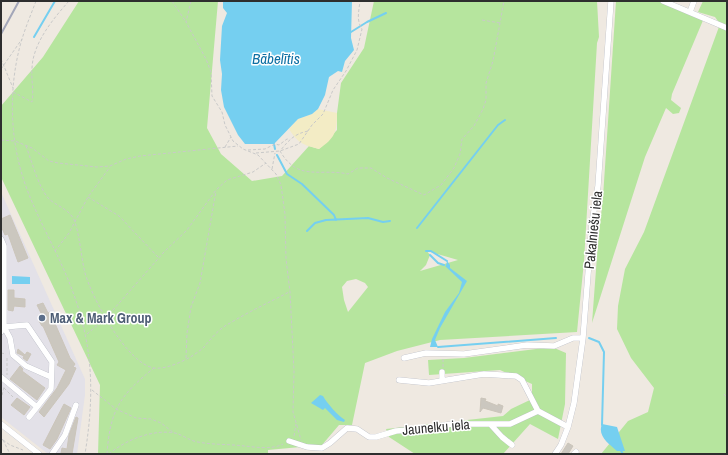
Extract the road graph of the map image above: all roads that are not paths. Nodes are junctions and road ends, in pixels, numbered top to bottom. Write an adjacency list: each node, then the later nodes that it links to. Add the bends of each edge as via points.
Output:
1 (611, 1): 8 (street, Pakalniešu iela, via 600,164 592,223)
2 (663, 1): 4 (street)
3 (694, 1): 4 (street)
4 (690, 12): 5 (street)
5 (727, 28)
6 (1, 239): 7 (street, via 4,246)
7 (2, 325): 12 (street, via 10,338 13,355 26,366); 12 (street, via 27,325 52,362)
8 (583, 338): 9 (street, via 573,338 554,346 527,345 464,354 426,353); 22 (street, Pakalniešu iela)
9 (404, 358)
10 (442, 372): 14 (street)
11 (1, 377): 15 (street)
12 (52, 378): 17 (street, via 51,388)
13 (399, 380): 14 (street)
14 (442, 381): 18 (street, via 484,374 516,376 522,380)
15 (4, 385): 17 (street)
16 (76, 405): 26 (street, via 65,434)
17 (37, 407): 19 (street)
18 (538, 411): 21 (street, Jaunelku iela, via 510,424); 22 (street)
19 (29, 417)
20 (1, 424): 25 (street)
21 (491, 425): 23 (street, Jaunelku iela, via 452,424 396,431 376,437 370,437 357,429 347,428 326,446 316,449); 24 (street)
22 (568, 427): 27 (street, Pakalniešu iela)
23 (288, 441)
24 (512, 445)
25 (39, 454)
26 (52, 454)
27 (555, 454)

